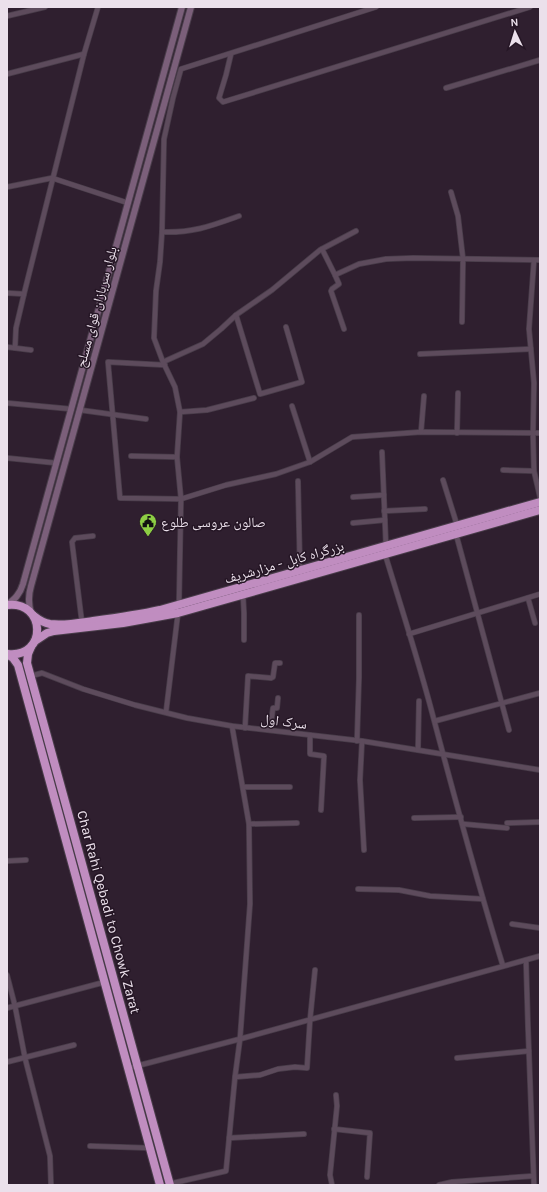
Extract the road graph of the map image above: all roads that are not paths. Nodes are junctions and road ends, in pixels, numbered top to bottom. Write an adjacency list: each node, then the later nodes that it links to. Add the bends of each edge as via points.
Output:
1 (45, 7): 7 (street)
2 (98, 7): 8 (street)
3 (182, 7): 16 (main road, بلوار سربازان قوای مسلح)
4 (191, 7): 43 (main road, بلوار سربازان قوای مسلح)
5 (376, 7): 9 (street)
6 (530, 7): 9 (street, via 223,102 219,98)
7 (7, 16)
8 (84, 54): 11 (street); 13 (street)
9 (231, 54): 19 (street, via 181,69 164,139)
10 (540, 60): 12 (street)
11 (7, 74)
12 (446, 88)
13 (52, 178): 14 (street); 16 (street); 26 (street)
14 (7, 187)
15 (451, 192): 21 (street, via 458,216)
16 (128, 203): 42 (main road, بلوار سربازان قوای مسلح)
17 (239, 216): 19 (street, via 206,228)
18 (356, 231): 20 (street)
19 (162, 232): 36 (street, via 154,338)
20 (322, 249): 24 (street); 27 (street, via 272,290)
21 (463, 259): 22 (street); 24 (street, via 413,258 372,261); 28 (street)
22 (534, 260): 23 (street); 33 (street, via 529,329)
23 (540, 260)
24 (335, 275): 30 (street, via 339,284 331,292)
25 (7, 292): 26 (street)
26 (24, 294): 32 (street, via 16,328)
27 (236, 315): 29 (street, via 260,394 302,382); 36 (street, via 203,344)
28 (462, 322)
29 (286, 327)
30 (344, 329)
31 (7, 348): 32 (street)
32 (15, 348): 34 (street)
33 (531, 349): 35 (street); 50 (street, via 534,383)
34 (31, 350)
35 (420, 354)
36 (164, 364): 44 (street, via 175,387); 45 (street, via 108,362)
37 (458, 393): 48 (street)
38 (424, 396): 47 (street)
39 (254, 398): 44 (street, via 207,410)
40 (7, 403): 42 (street)
41 (292, 406): 55 (street)
42 (71, 409): 56 (main road, بلوار سربازان قوای مسلح)
43 (80, 410): 45 (street); 82 (main road, بلوار سربازان قوای مسلح, via 28,596)
44 (180, 412): 53 (street)
45 (112, 414): 46 (street); 64 (street, via 120,498)
46 (146, 419)
47 (421, 432): 48 (street); 55 (street, via 352,437)
48 (457, 433): 50 (street)
49 (540, 433): 50 (street)
50 (533, 434): 58 (street)
51 (382, 452): 61 (street)
52 (132, 456): 53 (street)
53 (177, 457): 64 (street)
54 (7, 458): 56 (street)
55 (310, 462): 64 (street, via 276,474 226,485)
56 (56, 463): 79 (main road, بلوار سربازان قوای مسلح, via 24,584 20,594)
57 (503, 470): 58 (street)
58 (534, 471): 63 (street)
59 (443, 480): 71 (street)
60 (298, 481): 75 (street)
61 (384, 495): 62 (street); 68 (street)
62 (353, 497)
63 (540, 497)
64 (181, 499): 80 (street)
65 (540, 502): 71 (highway, بزرگراه کابل - مزارشریف)
66 (425, 509): 68 (street)
67 (540, 510): 71 (highway, بزرگراه کابل - مزارشریف)
68 (384, 511): 69 (street)
69 (385, 520): 70 (street); 73 (street)
70 (353, 523)
71 (456, 529): 73 (highway, بزرگراه کابل - مزارشریف); 74 (highway, بزرگراه کابل - مزارشریف); 81 (street)
72 (93, 536): 84 (street, via 72,539)
73 (386, 546): 75 (highway, بزرگراه کابل - مزارشریف)
74 (385, 554): 77 (highway, بزرگراه کابل - مزارشریف); 86 (street)
75 (300, 571): 80 (highway, بزرگراه کابل - مزارشریف)
76 (540, 594): 78 (street)
77 (242, 595): 80 (highway, بزرگراه کابل - مزارشریف); 87 (street)
78 (528, 598): 81 (street); 85 (street)
79 (7, 605): 82 (highway, بزرگراه کابل - مزارشریف, via 19,606)
80 (179, 609): 84 (highway, بزرگراه کابل - مزارشریف); 88 (highway, بزرگراه کابل - مزارشریف, via 123,624 54,631); 96 (street)
81 (477, 613): 86 (street); 95 (street)
82 (32, 615): 84 (highway, بزرگراه کابل - مزارشریف, via 49,624); 88 (highway, Char Rahi Qebadi to Chowk Zarat, via 38,633)
83 (359, 615): 103 (street)
84 (82, 623)
85 (535, 623)
86 (409, 634): 97 (street)
87 (244, 640)
88 (33, 644): 89 (highway, بزرگراه کابل - مزارشریف, via 20,654); 91 (highway, Char Rahi Qebadi to Chowk Zarat, via 27,663)
89 (7, 654): 128 (highway, Char Rahi Qebadi to Chowk Zarat, via 14,658 18,665)
90 (280, 664): 99 (street, via 276,663 271,678 248,676)
91 (31, 676): 96 (street, سرک اول, via 42,674 135,705); 138 (highway, Char Rahi Qebadi to Chowk Zarat)
92 (540, 693): 95 (street)
93 (278, 698): 100 (street, via 277,708 272,708)
94 (419, 701): 104 (street)
95 (501, 703): 97 (street); 101 (street)
96 (166, 712): 98 (street, سرک اول)
97 (434, 721): 105 (street)
98 (232, 726): 99 (street, سرک اول); 107 (street)
99 (245, 728): 100 (street, سرک اول)
100 (270, 730): 102 (street, سرک اول)
101 (509, 730)
102 (310, 735): 103 (street, سرک اول); 109 (street, via 310,754 324,756)
103 (359, 741): 104 (street, سرک اول); 116 (street)
104 (418, 750): 105 (street, سرک اول)
105 (442, 753): 106 (street, سرک اول); 110 (street)
106 (540, 770)
107 (243, 787): 108 (street); 114 (street)
108 (290, 787)
109 (322, 810)
110 (460, 817): 111 (street); 115 (street)
111 (414, 818)
112 (540, 822): 115 (street, via 507,825)
113 (297, 823): 114 (street)
114 (249, 824): 132 (street, via 250,904)
115 (463, 824): 120 (street)
116 (364, 850)
117 (26, 860): 118 (street)
118 (7, 861)
119 (358, 889): 120 (street, via 399,890 430,896)
120 (482, 899): 125 (street)
121 (512, 924): 122 (street)
122 (540, 928)
123 (540, 956): 124 (street)
124 (526, 960): 125 (street); 134 (street)
125 (503, 966): 131 (street)
126 (315, 970): 131 (street)
127 (7, 975): 129 (street)
128 (105, 982): 129 (street); 138 (highway, Char Rahi Qebadi to Chowk Zarat)
129 (15, 1006): 130 (street); 135 (street)
130 (7, 1008)
131 (310, 1020): 132 (street); 139 (street, via 307,1068 278,1069 260,1075)
132 (240, 1039): 138 (street); 139 (street)
133 (74, 1045): 135 (street)
134 (529, 1052): 136 (street); 146 (street)
135 (25, 1058): 137 (street); 150 (street, via 50,1156)
136 (457, 1058)
137 (7, 1062)
138 (133, 1067): 145 (highway, Char Rahi Qebadi to Chowk Zarat); 148 (highway, Char Rahi Qebadi to Chowk Zarat)
139 (235, 1077): 143 (street)
140 (336, 1095): 141 (street)
141 (334, 1129): 147 (street, via 370,1133); 152 (street, via 330,1175)
142 (304, 1134): 143 (street)
143 (229, 1138): 148 (street, via 226,1171)
144 (90, 1146): 145 (street)
145 (150, 1148): 151 (highway, Char Rahi Qebadi to Chowk Zarat)
146 (533, 1176): 149 (street); 153 (street)
147 (367, 1177)
148 (169, 1184)
149 (439, 1184)
150 (51, 1185)
151 (160, 1185)
152 (332, 1185)
153 (534, 1185)

